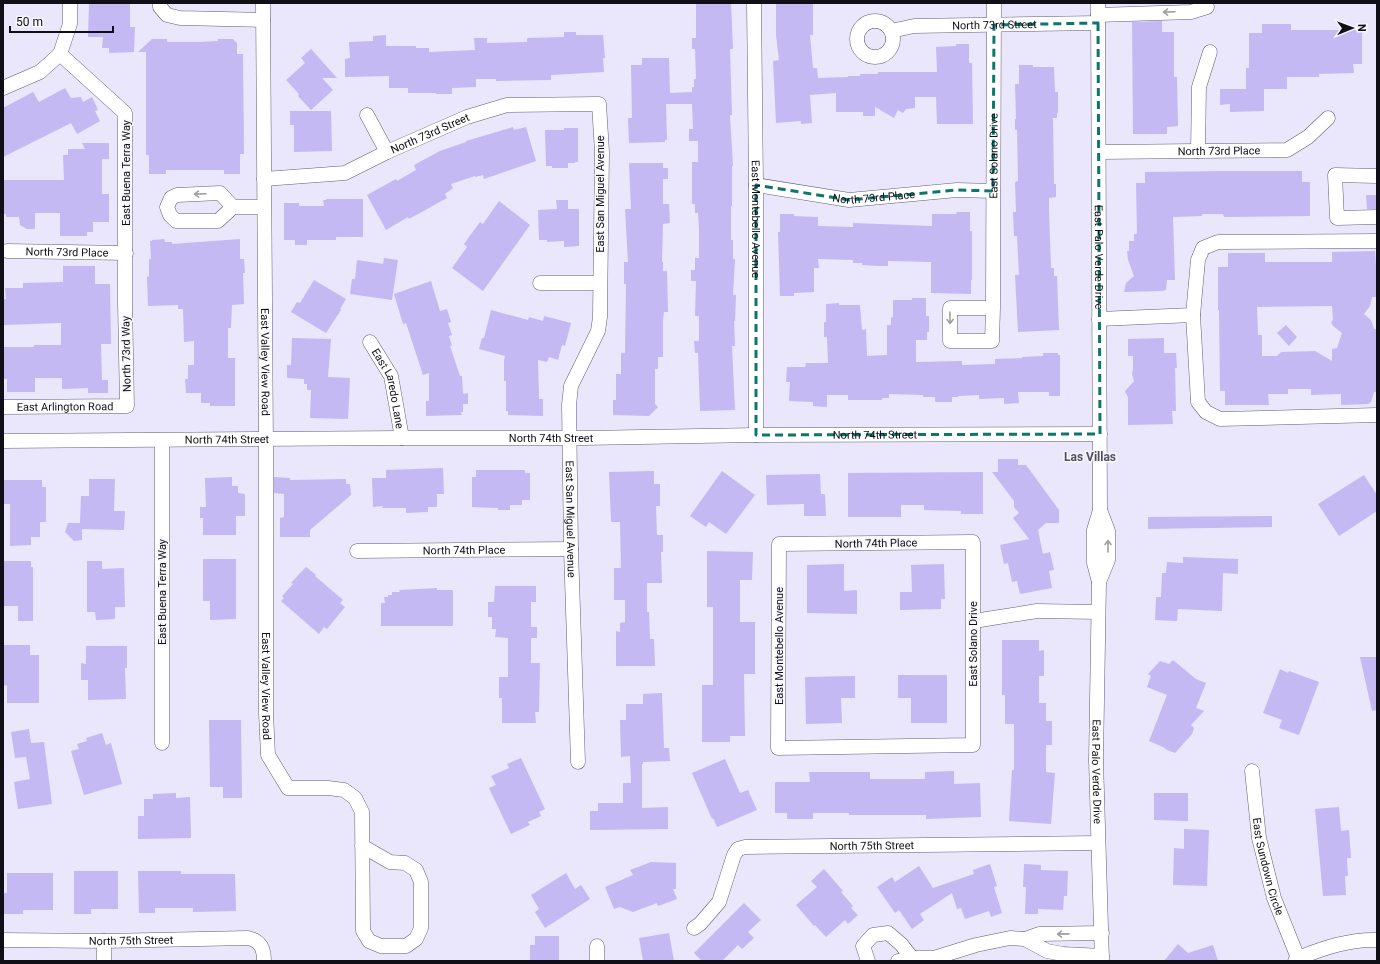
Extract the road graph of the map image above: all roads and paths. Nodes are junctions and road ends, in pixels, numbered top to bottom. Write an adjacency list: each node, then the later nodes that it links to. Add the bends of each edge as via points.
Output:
1 (70, 3): 12 (street, via 70,24)
2 (160, 3): 8 (street, via 167,15 180,18)
3 (263, 3): 8 (street, East Valley View Road)
4 (754, 3): 22 (street, East Montebello Avenue)
5 (994, 3): 9 (street, East Solano Drive)
6 (1207, 7): 7 (street, North 73rd Street, one-way to 7, via 1191,12)
7 (1098, 14): 9 (street, North 73rd Street); 19 (street, East Palo Verde Drive)
8 (263, 20): 21 (street, East Valley View Road)
9 (994, 25): 10 (street, North 73rd Street, via 914,26); 23 (street, East Solano Drive)
10 (891, 31)
11 (1210, 52): 17 (street, via 1200,87)
12 (60, 54): 13 (street, via 40,72); 29 (street, East Buena Terra Way, via 125,114)
13 (3, 88)
14 (599, 104): 18 (street, North 73rd Street, via 508,105 467,117); 31 (street, East San Miguel Avenue, via 602,152)
15 (367, 115): 18 (street)
16 (1328, 118): 17 (street, North 73rd Place, via 1308,137 1287,150)
17 (1198, 151): 19 (street, North 73rd Place)
18 (387, 152): 21 (street, North 73rd Street, via 345,173)
19 (1099, 152): 35 (street, East Palo Verde Drive)
20 (1377, 176): 26 (street, via 1335,175 1337,218)
21 (264, 179): 25 (street, East Valley View Road)
22 (756, 185): 23 (street, North 73rd Place, via 849,200 957,190); 40 (street, East Montebello Avenue)
23 (993, 190): 33 (street, East Solano Drive)
24 (233, 207): 25 (street)
25 (264, 207): 44 (street, East Valley View Road)
26 (1377, 218)
27 (1377, 241): 34 (street, via 1218,242 1203,248 1198,260)
28 (7, 251): 29 (street, North 73rd Place)
29 (126, 253): 32 (street, East Buena Terra Way)
30 (540, 283): 31 (street)
31 (600, 283): 43 (street, East San Miguel Avenue, via 598,331 571,386)
32 (125, 302): 37 (street, North 73rd Way)
33 (993, 308)
34 (1193, 315): 35 (street); 39 (street, via 1198,402 1206,412 1220,419)
35 (1099, 319): 41 (street, East Palo Verde Drive)
36 (370, 342): 42 (street, East Laredo Lane, via 391,376)
37 (127, 406): 38 (street, East Arlington Road)
38 (3, 407)
39 (1377, 414)
40 (756, 434): 41 (street, North 74th Street); 43 (street, North 74th Street)
41 (1100, 434): 51 (street, East Palo Verde Drive, via 1100,510 1094,530 1094,563 1100,582)
42 (402, 438): 43 (street, North 74th Street); 44 (street, North 74th Street)
43 (569, 438): 49 (street, East San Miguel Avenue)
44 (266, 439): 45 (street, North 74th Street); 58 (street, East Valley View Road, via 268,755 288,788 344,790 355,798 362,812)
45 (162, 441): 46 (street, North 74th Street); 53 (street, East Buena Terra Way)
46 (3, 442)
47 (973, 542): 48 (street, North 74th Place); 52 (street, East Solano Drive)
48 (779, 544): 54 (street, East Montebello Avenue, via 778,748)
49 (571, 549): 50 (street, North 74th Place); 55 (street, East San Miguel Avenue)
50 (357, 551)
51 (1098, 612): 52 (street, via 1037,611); 57 (street, East Palo Verde Drive)
52 (974, 621): 54 (street, East Solano Drive)
53 (162, 744)
54 (973, 745)
55 (578, 762)
56 (1252, 771): 68 (street, East Sundown Circle, via 1262,853 1274,898)
57 (1098, 843): 59 (street, North 75th Street, via 745,847 738,849 734,855 719,902); 60 (street, East Palo Verde Drive)
58 (362, 846): 58 (street, via 363,931 369,941 381,946 406,946 416,939 421,928 421,882 416,870 405,863 390,862)
59 (694, 928)
60 (1102, 933): 61 (street, one-way to 61, via 1039,934); 67 (street, East Palo Verde Drive)
61 (1026, 939): 66 (street, via 1010,938 934,958); 67 (street, via 1046,951)
62 (3, 940): 63 (street, North 75th Street)
63 (104, 940): 69 (street); 70 (street, North 75th Street, via 248,938 259,942 263,948)
64 (1377, 940): 68 (street, via 1362,939 1327,947)
65 (597, 946): 71 (street)
66 (912, 958): 72 (street, via 888,933 873,935 863,946); 73 (street)
67 (1102, 958)
68 (1296, 960)
69 (104, 961)
70 (264, 961)
71 (597, 961)
72 (868, 961)
73 (898, 961)

